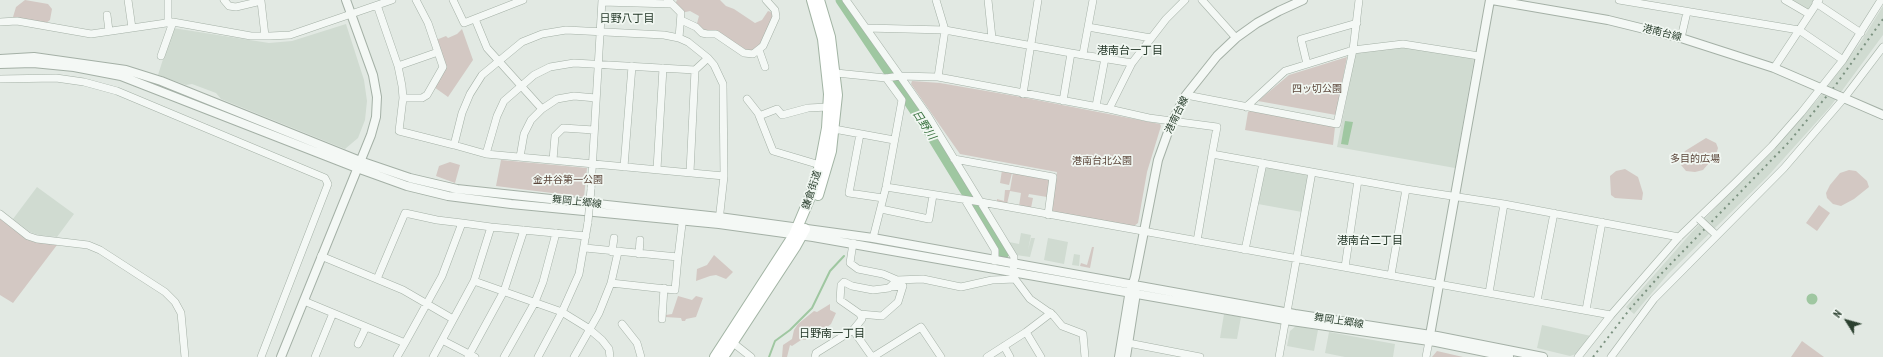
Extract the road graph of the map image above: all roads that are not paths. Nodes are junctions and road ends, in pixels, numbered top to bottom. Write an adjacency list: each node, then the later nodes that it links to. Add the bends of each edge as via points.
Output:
1 (128, 0): 41 (street)
2 (168, 0): 38 (street)
3 (224, 0): 24 (street, via 229,6 236,7)
4 (346, 0): 34 (street)
5 (392, 0): 30 (street)
6 (416, 0): 58 (street)
7 (453, 0): 35 (street, via 464,23)
8 (523, 0): 35 (street)
9 (766, 0): 56 (street, via 775,10 776,17)
10 (812, 0): 94 (main road, 鎌倉街道, via 820,24 826,59)
11 (819, 0): 79 (main road, 鎌倉街道, via 830,37)
12 (846, 0): 42 (street)
13 (936, 0): 43 (street)
14 (988, 0): 50 (street)
15 (1038, 0): 54 (street)
16 (1093, 0): 40 (street)
17 (1185, 0): 51 (street, via 1166,18)
18 (1202, 0): 52 (street)
19 (1359, 0): 39 (street)
20 (1491, 0): 29 (street, 港南台線); 63 (street)
21 (1619, 0): 31 (street)
22 (1785, 0): 32 (street)
23 (1881, 0): 47 (street)
24 (261, 1): 48 (street)
25 (602, 1): 27 (street); 46 (street)
26 (1297, 1): 52 (street, 港南台線)
27 (670, 2): 36 (street, via 681,13)
28 (1818, 2): 32 (street); 47 (street)
29 (1537, 4): 53 (street, 港南台線)
30 (377, 5): 34 (street); 73 (street)
31 (1687, 12): 44 (street); 53 (street)
32 (1809, 14): 44 (street)
33 (107, 15): 45 (street)
34 (352, 15): 48 (street, via 290,35); 113 (street, via 373,75 377,97 376,117)
35 (475, 19): 68 (street, via 487,48)
36 (681, 20): 49 (street); 56 (street, via 707,34 716,34 724,38 744,53 753,54)
37 (0, 22): 45 (street, via 17,21 91,34)
38 (170, 22): 41 (street); 48 (street); 62 (street)
39 (1357, 23): 57 (street); 72 (street, via 1301,39)
40 (1088, 27): 51 (street); 60 (street)
41 (132, 28): 45 (street)
42 (866, 28): 43 (street); 80 (street)
43 (945, 30): 50 (street); 81 (street)
44 (1799, 30): 67 (street); 77 (street)
45 (110, 31)
46 (601, 32): 49 (street); 68 (street, via 566,30 542,34 522,42); 71 (street)
47 (1861, 33): 67 (street)
48 (265, 36)
49 (678, 38): 65 (street, via 688,42)
50 (992, 38): 54 (street)
51 (1151, 38): 69 (street)
52 (1236, 38): 87 (street, 港南台線, via 1203,71)
53 (1681, 38): 77 (street, 港南台線)
54 (1031, 45): 59 (street); 86 (street)
55 (1883, 47): 61 (street)
56 (759, 50): 75 (street)
57 (1353, 50): 63 (street, via 1403,44); 72 (street); 95 (street, via 1337,124)
58 (438, 52): 73 (street); 89 (street, via 443,67 427,95 422,98)
59 (1071, 53): 60 (street); 92 (street)
60 (1083, 54): 66 (street)
61 (1881, 55): 88 (street)
62 (161, 56)
63 (1479, 56): 124 (street)
64 (0, 58): 113 (street, via 34,57 126,70 161,81)
65 (708, 58): 78 (street); 119 (street, via 723,84)
66 (1105, 58): 69 (street); 93 (street)
67 (1843, 60): 85 (street)
68 (498, 61): 84 (street); 105 (street, via 482,75 470,94 462,112)
69 (1132, 63): 97 (street)
70 (0, 64): 113 (street, via 33,63 74,67 121,76)
71 (599, 64): 74 (street); 84 (street, via 574,63 550,67); 90 (street)
72 (1307, 64): 95 (street, via 1284,71)
73 (398, 66): 89 (street)
74 (632, 66): 76 (street); 115 (street)
75 (765, 67)
76 (663, 68): 78 (street); 116 (street)
77 (1774, 68): 85 (street, 港南台線)
78 (695, 70): 117 (street)
79 (836, 73): 82 (street); 101 (main road, 鎌倉街道)
80 (900, 76): 81 (street); 82 (street); 109 (street)
81 (938, 77): 86 (street)
82 (886, 78): 104 (street, via 902,100)
83 (0, 79): 203 (street, via 56,78 117,91 325,178 328,184)
84 (520, 86): 96 (street); 106 (street, via 504,102 497,116)
85 (1823, 89): 88 (street, 港南台線, bridge); 134 (street, via 1772,146)
86 (1023, 94): 92 (street)
87 (1186, 95): 95 (street); 100 (street, 港南台線)
88 (1842, 97): 98 (street); 143 (street, via 1784,168)
89 (403, 98): 105 (street, via 399,131)
90 (596, 98): 96 (street, via 557,99); 102 (street)
91 (747, 99): 99 (street)
92 (1063, 101): 93 (street)
93 (1096, 106): 97 (street)
94 (828, 107): 99 (street, via 808,108 782,115 777,109); 114 (main road, 鎌倉街道)
95 (1246, 107)
96 (542, 109): 108 (street, via 531,120 524,134)
97 (1108, 109): 100 (street)
98 (1883, 115)
99 (759, 116): 114 (street, via 773,151)
100 (1172, 121): 107 (street, via 1217,127); 142 (street, 港南台線, via 1158,160)
101 (834, 129): 103 (street); 140 (main road, 鎌倉街道, via 827,169)
102 (594, 130): 110 (street, via 562,128 555,136); 112 (street)
103 (860, 134): 104 (street); 125 (street, via 849,193)
104 (894, 140): 121 (street)
105 (454, 145): 106 (street)
106 (486, 154): 108 (street)
107 (1212, 154): 111 (street); 149 (street)
108 (520, 157): 110 (street)
109 (954, 159): 127 (street); 132 (street, via 1053,176)
110 (553, 160): 112 (street)
111 (1263, 163): 118 (street); 152 (street)
112 (593, 164): 115 (street); 144 (street, bridge)
113 (359, 165): 133 (street, 舞岡上郷線, via 457,189); 155 (street)
114 (820, 165): 140 (main road, 鎌倉街道)
115 (624, 166): 116 (street)
116 (657, 170): 117 (street)
117 (690, 172): 119 (street)
118 (1312, 172): 120 (street); 157 (street)
119 (724, 176): 135 (street)
120 (1358, 180): 122 (street); 159 (street)
121 (886, 187): 123 (street); 125 (street)
122 (1406, 189): 124 (street); 161 (street)
123 (933, 195): 126 (street); 129 (street, via 929,219)
124 (1455, 197): 128 (street); 167 (street)
125 (883, 198): 129 (street)
126 (966, 200): 127 (street); 158 (street, via 995,250)
127 (981, 202): 132 (street); 160 (street, via 1014,257)
128 (1504, 204): 130 (street); 172 (street)
129 (881, 209): 147 (street)
130 (1554, 213): 136 (street); 174 (street)
131 (0, 214): 202 (street, via 28,236 88,245 100,250 165,292 181,313)
132 (1048, 215): 142 (street)
133 (683, 217): 135 (street, 舞岡上郷線); 156 (street)
134 (1699, 219): 143 (street, bridge); 145 (street)
135 (719, 221): 140 (street, 舞岡上郷線)
136 (1602, 222): 145 (street); 177 (street)
137 (462, 223): 138 (street); 162 (street, via 404,213); 176 (street, via 442,276)
138 (491, 227): 139 (street); 164 (street)
139 (524, 230): 141 (street); 170 (street)
140 (800, 231): 147 (street); 150 (street); 194 (main road, 鎌倉街道); 212 (main road, 鎌倉街道)
141 (556, 233): 144 (street); 175 (street, via 544,282)
142 (1145, 233): 149 (street); 166 (street, 港南台線)
143 (1715, 234): 229 (street, via 1654,299)
144 (586, 236): 151 (street)
145 (1679, 237): 183 (street)
146 (614, 238): 153 (street)
147 (873, 238): 158 (street)
148 (640, 240): 154 (street)
149 (1197, 241): 152 (street)
150 (853, 243): 160 (street); 163 (street, via 850,262 858,268)
151 (585, 248): 153 (street); 178 (street, via 579,274)
152 (1245, 250): 157 (street)
153 (615, 252): 154 (street); 165 (street)
154 (639, 254): 156 (street)
155 (321, 256): 162 (street); 173 (street)
156 (678, 257): 168 (street, via 675,290)
157 (1297, 260): 159 (street); 182 (street)
158 (995, 261): 160 (street)
159 (1345, 267): 161 (street)
160 (1014, 271): 163 (street, via 992,280 961,287 923,280); 166 (street, 舞岡上郷線); 171 (street, 舞岡上郷線); 180 (street, via 1030,299)
161 (1391, 275): 167 (street)
162 (377, 279): 176 (street, via 403,290)
163 (897, 280): 169 (street)
164 (474, 281): 170 (street); 184 (street)
165 (611, 283): 168 (street); 188 (street)
166 (1134, 284): 171 (street, 港南台線); 182 (street, 舞岡上郷線)
167 (1440, 285): 172 (street); 191 (street)
168 (664, 288): 185 (street)
169 (889, 288): 181 (street, via 903,286 898,302 882,316); 181 (street, via 873,290 844,282 841,285 840,300)
170 (504, 291): 175 (street); 200 (street)
171 (1133, 292): 182 (street, 舞岡上郷線); 195 (street, 港南台線)
172 (1489, 293): 174 (street)
173 (304, 301): 179 (street); 204 (street)
174 (1537, 301): 177 (street)
175 (534, 302): 178 (street); 207 (street)
176 (426, 305): 184 (street); 193 (street)
177 (1586, 310): 183 (street)
178 (562, 312): 188 (street); 208 (street)
179 (333, 313): 187 (street); 199 (street)
180 (1051, 313): 190 (street); 220 (street, via 1062,326 1083,334)
181 (860, 314): 189 (street, via 862,319)
182 (1286, 316): 191 (street, 舞岡上郷線); 224 (street)
183 (1611, 316): 228 (street)
184 (453, 319): 192 (street)
185 (662, 319)
186 (622, 324): 211 (street, via 637,343)
187 (366, 326): 193 (street); 196 (street)
188 (590, 330): 209 (street); 210 (street, via 609,350)
189 (853, 330): 201 (street); 215 (street, via 816,353)
190 (1026, 332): 197 (street); 219 (street)
191 (1430, 339): 225 (street); 226 (street, 舞岡上郷線); 227 (street, 舞岡上郷線)
192 (442, 340): 200 (street); 206 (street)
193 (405, 342): 205 (street)
194 (732, 342): 213 (main road, 鎌倉街道); 214 (street)
195 (1125, 342): 198 (street); 221 (street); 222 (street)
196 (358, 344)
197 (1004, 346): 217 (street); 218 (street)
198 (1177, 355): 223 (street)
199 (318, 356)
200 (471, 356)
201 (876, 356): 216 (street, via 921,327)
202 (185, 357)
203 (261, 357)
204 (281, 357)
205 (397, 357)
206 (433, 357)
207 (504, 357)
208 (538, 357)
209 (574, 357)
210 (610, 357)
211 (641, 357)
212 (715, 357)
213 (723, 357)
214 (751, 357)
215 (815, 357)
216 (940, 357)
217 (987, 357)
218 (1010, 357)
219 (1041, 357)
220 (1085, 357)
221 (1119, 357)
222 (1126, 357)
223 (1200, 357)
224 (1279, 357)
225 (1426, 357)
226 (1509, 357)
227 (1543, 357)
228 (1578, 357)
229 (1611, 357)

